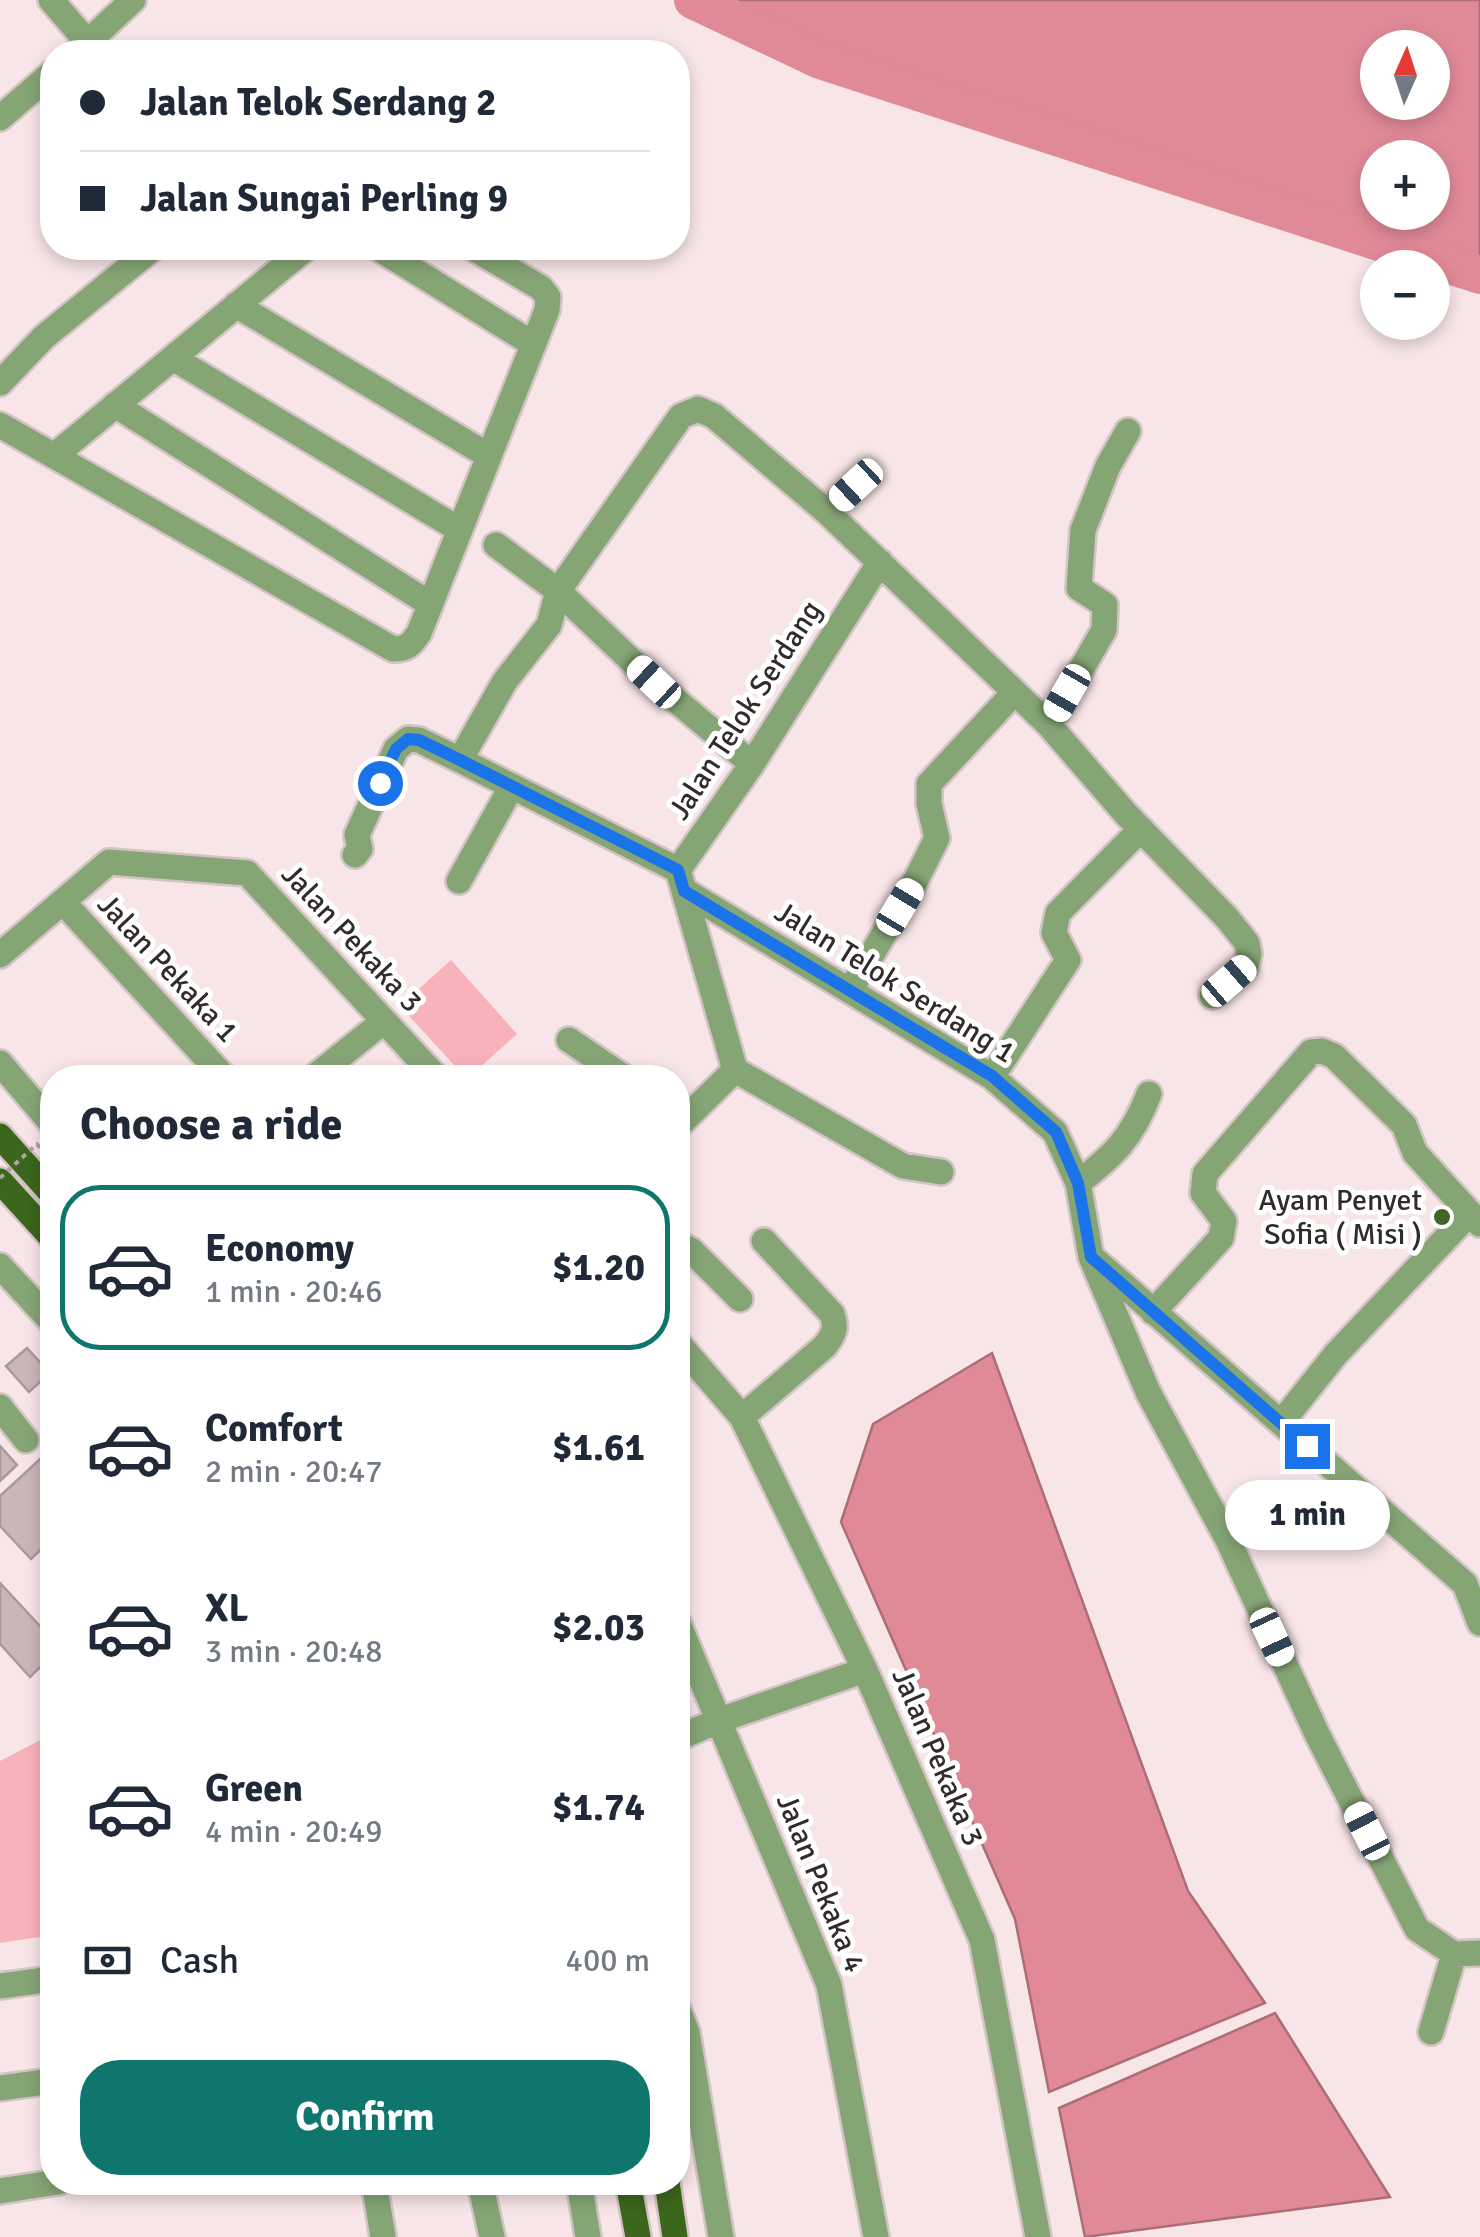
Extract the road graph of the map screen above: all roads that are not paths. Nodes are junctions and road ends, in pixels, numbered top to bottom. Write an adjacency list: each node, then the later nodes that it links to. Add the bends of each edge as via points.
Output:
1 (133, 0): 4 (street)
2 (55, 2): 3 (street)
3 (81, 40)
4 (95, 40)
5 (40, 83): 6 (street)
6 (0, 118)
7 (138, 260): 14 (street, via 44,337)
8 (292, 260): 11 (street)
9 (397, 260): 12 (street)
10 (493, 260): 12 (street, via 548,297)
11 (236, 306): 13 (street); 19 (street)
12 (533, 344): 19 (street)
13 (173, 358): 15 (street); 22 (street)
14 (0, 383)
15 (115, 405): 18 (street); 26 (street)
16 (0, 425): 18 (street)
17 (1128, 431): 28 (street, via 1082,530 1079,588 1105,606 1104,630)
18 (54, 456): 26 (street, via 392,650 412,644)
19 (489, 456): 22 (street)
20 (856, 485): 21 (street)
21 (827, 512): 24 (street); 25 (street, via 698,409 681,416)
22 (460, 530): 26 (street)
23 (496, 545): 25 (street)
24 (880, 562): 27 (street); 30 (street, Jalan Telok Serdang)
25 (558, 591): 29 (street, via 549,625 505,680); 30 (street)
26 (430, 604)
27 (1014, 693): 28 (street); 38 (street, via 929,784 937,838)
28 (1049, 725): 32 (street)
29 (460, 760): 31 (street, Jalan Telok Serdang 1); 33 (street, Jalan Telok Serdang 1, via 419,740 400,743)
30 (752, 764): 34 (street, Jalan Telok Serdang)
31 (512, 786): 34 (street, Jalan Telok Serdang 1); 35 (street)
32 (1140, 829): 39 (street, via 1248,942 1246,966); 48 (street, via 1058,913 1054,934 1068,960)
33 (355, 855)
34 (682, 880): 38 (street, Jalan Telok Serdang 1); 47 (street)
35 (458, 881)
36 (63, 902): 37 (street, Jalan Pekaka 3); 40 (street, Jalan Pekaka 3, via 109,862 248,874); 43 (street, Jalan Pekaka 1)
37 (0, 956)
38 (850, 991): 48 (street, Jalan Telok Serdang 1)
39 (1212, 996)
40 (384, 1021): 44 (street); 45 (street, Jalan Pekaka 3)
41 (569, 1040): 46 (street)
42 (0, 1062): 50 (street)
43 (213, 1065)
44 (329, 1065)
45 (425, 1065)
46 (606, 1065)
47 (735, 1070): 51 (street); 53 (street, via 903,1166)
48 (992, 1076): 56 (street, Jalan Telok Serdang 1, via 1056,1132)
49 (1149, 1094): 56 (street, via 1115,1154)
50 (40, 1110)
51 (690, 1110)
52 (0, 1136): 55 (main road)
53 (941, 1172)
54 (0, 1180): 58 (main road)
55 (40, 1181)
56 (1078, 1183): 61 (street, Jalan Telok Serdang 1)
57 (1475, 1219): 65 (street, via 1415,1153 1404,1125 1334,1056 1310,1052 1205,1174 1203,1193 1224,1221 1221,1238); 69 (street, via 1336,1354)
58 (40, 1225)
59 (764, 1242): 68 (street, via 836,1324 825,1346)
60 (690, 1250): 63 (street)
61 (1091, 1257): 65 (street); 77 (street, Jalan Telok Serdang 1, via 1148,1392 1228,1540 1417,1929)
62 (0, 1266): 64 (street)
63 (740, 1300)
64 (40, 1309)
65 (1153, 1312): 69 (street)
66 (690, 1357): 68 (street, Jalan Pekaka 3)
67 (0, 1407): 70 (street)
68 (742, 1417): 74 (street, Jalan Pekaka 3)
69 (1280, 1423): 71 (street)
70 (26, 1440)
71 (1472, 1576): 72 (street)
72 (1480, 1623)
73 (690, 1651): 75 (street, Jalan Pekaka 4)
74 (865, 1670): 75 (street); 98 (street, Jalan Pekaka 3, via 982,1940)
75 (720, 1720): 76 (street); 97 (street, Jalan Pekaka 4, via 830,1985)
76 (690, 1733)
77 (1467, 1953): 80 (street)
78 (40, 1981): 79 (street)
79 (0, 1986)
80 (1430, 2032)
81 (690, 2050): 96 (street)
82 (40, 2083): 83 (street)
83 (0, 2088)
84 (40, 2184): 85 (street)
85 (0, 2190)
86 (376, 2195): 91 (street)
87 (483, 2195): 92 (street)
88 (581, 2195): 93 (street)
89 (630, 2195): 94 (main road)
90 (668, 2195): 95 (main road)
91 (383, 2237)
92 (492, 2237)
93 (588, 2237)
94 (638, 2237)
95 (675, 2237)
96 (721, 2237)
97 (876, 2237)
98 (1038, 2237)

